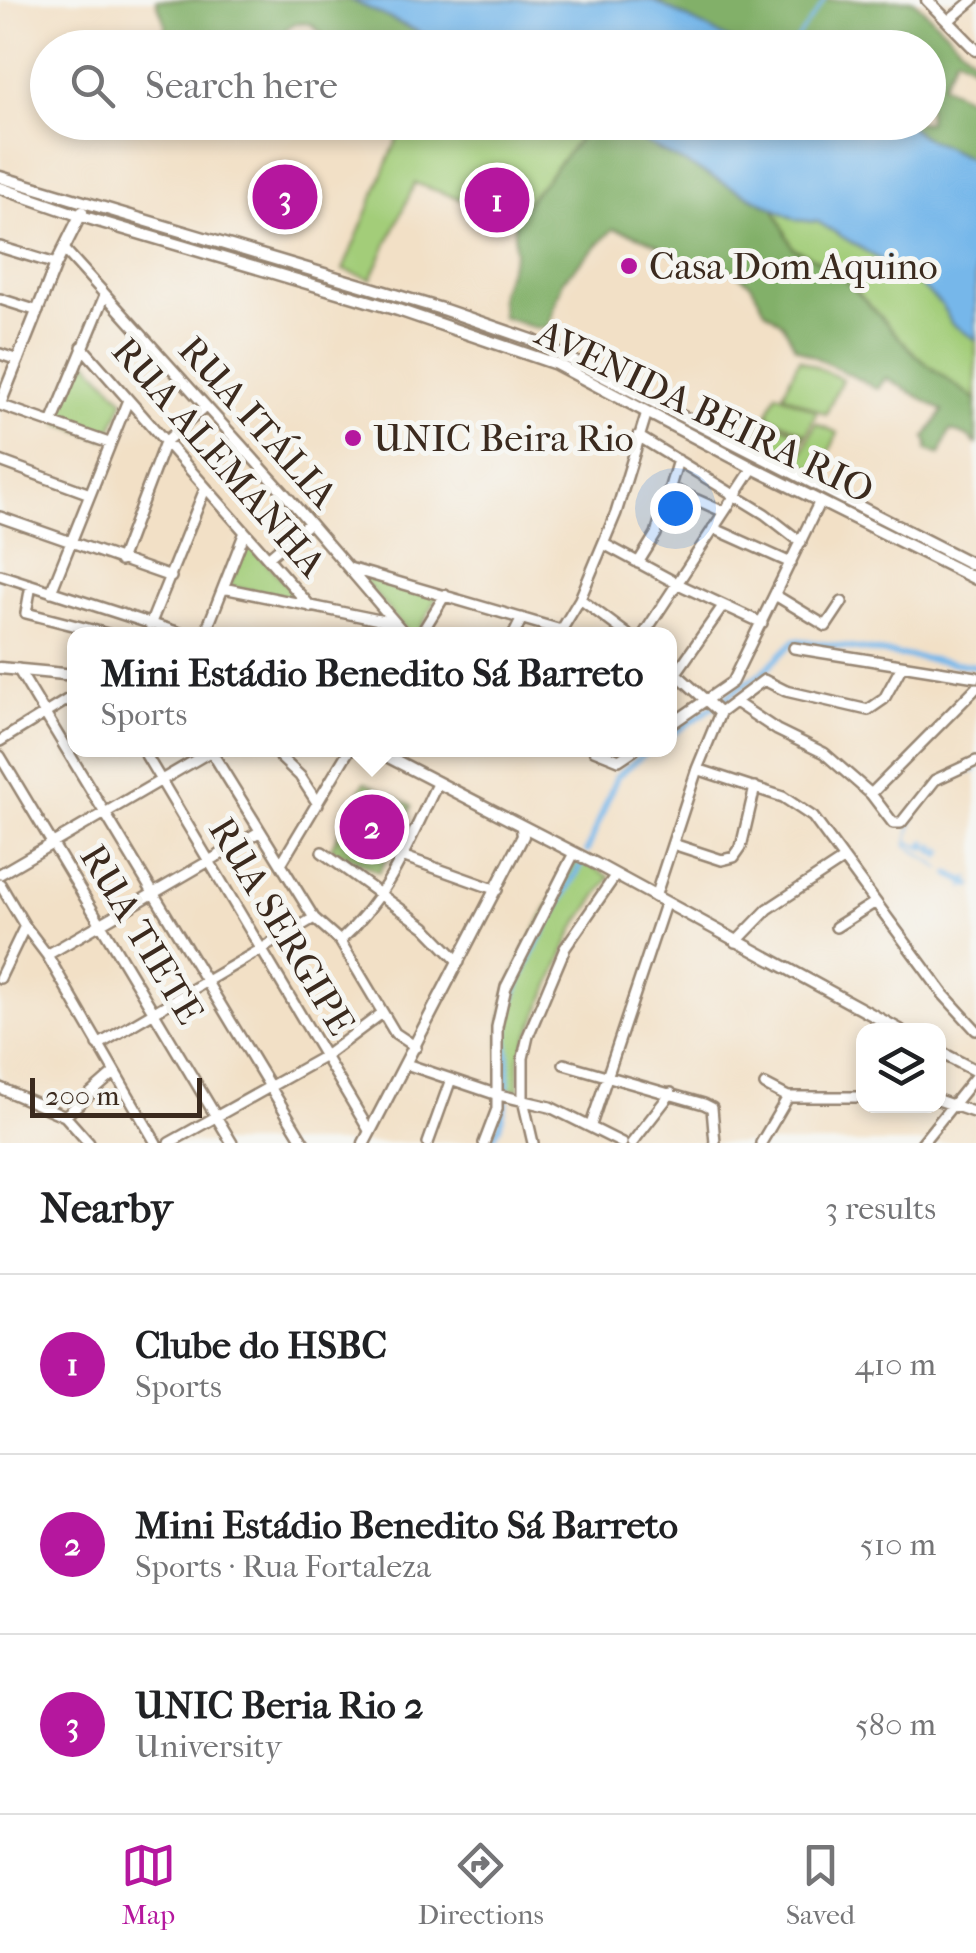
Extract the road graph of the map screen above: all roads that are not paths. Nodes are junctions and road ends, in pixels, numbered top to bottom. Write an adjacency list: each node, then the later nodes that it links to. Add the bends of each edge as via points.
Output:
1 (927, 0): 4 (main road)
2 (936, 0): 4 (main road)
3 (973, 0): 4 (street)
4 (950, 19): 5 (main road); 6 (main road)
5 (976, 40)
6 (976, 50)
7 (0, 177): 9 (main road, AVENIDA BEIRA RIO)
8 (0, 188): 10 (main road, AVENIDA BEIRA RIO)
9 (86, 202): 10 (main road); 11 (main road, AVENIDA BEIRA RIO)
10 (81, 216): 13 (main road); 14 (main road, AVENIDA BEIRA RIO)
11 (215, 241): 14 (main road); 18 (main road, AVENIDA BEIRA RIO)
12 (0, 247): 15 (street)
13 (65, 250): 15 (main road); 16 (street, RUA ITÁLIA)
14 (212, 254): 21 (main road, AVENIDA BEIRA RIO)
15 (56, 264): 19 (main road)
16 (105, 295): 23 (street); 28 (street, RUA ITÁLIA)
17 (0, 300): 19 (street)
18 (445, 310): 20 (main road, AVENIDA BEIRA RIO); 21 (main road)
19 (38, 312): 25 (main road)
20 (461, 316): 22 (main road); 30 (main road, AVENIDA BEIRA RIO, via 559,351)
21 (437, 322): 22 (main road, AVENIDA BEIRA RIO)
22 (452, 328): 29 (main road, AVENIDA BEIRA RIO, via 556,364)
23 (82, 347): 26 (street, RUA ALEMANHA); 31 (street)
24 (0, 354): 25 (street)
25 (18, 360): 27 (main road)
26 (128, 400): 33 (street, RUA ALEMANHA); 34 (street)
27 (0, 405): 31 (street)
28 (204, 408): 33 (street); 46 (street, RUA ITÁLIA)
29 (647, 412): 30 (main road, via 657,408); 32 (street); 38 (main road, AVENIDA BEIRA RIO)
30 (687, 418): 35 (main road, AVENIDA BEIRA RIO)
31 (52, 423): 34 (street)
32 (638, 436): 36 (street); 51 (street)
33 (165, 442): 40 (street, RUA ALEMANHA); 53 (street)
34 (108, 443): 41 (street)
35 (769, 459): 38 (main road); 56 (main road, AVENIDA BEIRA RIO)
36 (678, 460): 39 (street); 42 (street)
37 (0, 461): 41 (street)
38 (755, 468): 42 (street); 43 (main road, AVENIDA BEIRA RIO)
39 (670, 488): 44 (street); 54 (street, via 656,534)
40 (205, 489): 48 (street, RUA ALEMANHA); 59 (street)
41 (90, 494): 50 (street)
42 (733, 494): 44 (street); 49 (street)
43 (820, 501): 49 (street); 60 (main road, AVENIDA BEIRA RIO)
44 (722, 511): 47 (street)
45 (0, 518): 50 (street)
46 (308, 524): 52 (street); 57 (street, RUA ITÁLIA)
47 (713, 528): 55 (street); 61 (street)
48 (245, 532): 52 (street, RUA ALEMANHA); 63 (street)
49 (801, 542): 55 (street)
50 (70, 544): 53 (street); 64 (street)
51 (604, 544): 54 (street); 67 (street)
52 (268, 558): 70 (street, RUA ALEMANHA)
53 (120, 560): 59 (street)
54 (638, 563): 61 (street)
55 (790, 563): 66 (street)
56 (976, 566)
57 (349, 568): 65 (street); 74 (street, RUA ITÁLIA)
58 (0, 576): 62 (street)
59 (171, 577): 75 (street)
60 (976, 579)
61 (678, 584): 69 (street); 86 (street)
62 (31, 585): 64 (street); 76 (street, via 26,614)
63 (223, 588): 70 (street); 79 (street)
64 (52, 592): 71 (street)
65 (444, 595): 72 (street); 81 (street)
66 (776, 595): 68 (street, via 826,626); 73 (street)
67 (580, 599): 84 (street); 85 (street)
68 (842, 602)
69 (723, 606): 73 (street); 88 (street)
70 (312, 607): 74 (street)
71 (112, 614): 75 (street); 77 (street)
72 (522, 618): 82 (street); 83 (street)
73 (762, 622): 97 (street, via 732,682)
74 (394, 624): 80 (street, RUA ITÁLIA)
75 (150, 625): 78 (street)
76 (79, 627)
77 (109, 627)
78 (157, 627)
79 (208, 627)
80 (397, 627)
81 (425, 627)
82 (518, 627)
83 (546, 627)
84 (563, 627)
85 (618, 627)
86 (649, 627)
87 (794, 648): 89 (street)
88 (677, 664)
89 (902, 666): 94 (street); 98 (street, via 884,699 868,710 766,680)
90 (0, 668): 91 (main road)
91 (18, 669): 92 (main road); 100 (street)
92 (67, 674)
93 (677, 674): 97 (street)
94 (976, 676)
95 (976, 688): 117 (street)
96 (67, 699): 100 (street)
97 (708, 701): 99 (street); 101 (street)
98 (734, 702): 99 (street); 117 (street, via 824,753)
99 (720, 712): 113 (street)
100 (45, 713): 102 (street); 103 (street)
101 (677, 721)
102 (0, 740)
103 (67, 749)
104 (0, 756): 122 (street, RUA TIETE)
105 (72, 757): 119 (street)
106 (147, 757): 114 (street, RUA SERGIPE)
107 (200, 757): 114 (street)
108 (216, 757): 121 (street)
109 (280, 757): 118 (street)
110 (344, 757): 118 (street)
111 (388, 757): 115 (main road)
112 (976, 761): 117 (street, via 945,773 901,822 893,824)
113 (697, 769): 116 (street); 123 (street)
114 (160, 780): 119 (street); 128 (street, RUA SERGIPE)
115 (436, 784): 120 (main road); 126 (street)
116 (755, 786): 123 (street, via 734,857 722,860); 127 (street, via 803,808)
117 (871, 794)
118 (318, 804): 129 (street)
119 (105, 812): 122 (street); 134 (street)
120 (526, 829): 125 (main road); 133 (main road)
121 (259, 832): 128 (street); 129 (street)
122 (53, 843): 130 (street); 139 (street, RUA TIETE)
123 (673, 844): 136 (street)
124 (322, 852): 135 (street)
125 (574, 853): 131 (main road); 167 (street, via 506,987)
126 (402, 856): 133 (street); 135 (street)
127 (844, 860): 137 (street); 143 (street, via 768,909)
128 (208, 861): 134 (street); 144 (street, RUA SERGIPE)
129 (282, 862): 138 (street)
130 (0, 874)
131 (615, 876): 136 (main road); 170 (street, via 556,966 522,1058)
132 (0, 884): 140 (street)
133 (497, 890): 146 (main road)
134 (153, 893): 139 (street); 148 (street)
135 (383, 894): 142 (street); 146 (street)
136 (660, 900): 143 (main road); 161 (street)
137 (874, 903): 141 (street); 152 (street)
138 (314, 918): 142 (street); 144 (street)
139 (99, 924): 145 (street); 149 (street, RUA TIETE)
140 (24, 926): 145 (street); 147 (street)
141 (836, 926)
142 (340, 941): 150 (street)
143 (736, 942): 151 (main road)
144 (261, 949): 148 (street); 155 (street, RUA SERGIPE)
145 (46, 954): 153 (street)
146 (459, 962): 154 (main road)
147 (0, 978)
148 (207, 981): 149 (street); 164 (street)
149 (154, 1012): 153 (street); 175 (street, RUA TIETE)
150 (381, 1014): 154 (street); 155 (street)
151 (887, 1023)
152 (976, 1030)
153 (98, 1045): 159 (street)
154 (416, 1047): 157 (main road)
155 (325, 1056): 164 (street); 177 (street, RUA SERGIPE)
156 (946, 1056): 160 (main road)
157 (406, 1064): 162 (street); 177 (main road)
158 (564, 1064): 161 (street)
159 (114, 1073): 174 (street); 179 (street)
160 (976, 1074): 172 (street)
161 (608, 1076): 166 (street); 176 (street)
162 (451, 1078): 167 (street); 184 (street)
163 (765, 1085): 168 (street)
164 (271, 1086): 175 (street); 182 (street)
165 (0, 1088): 174 (street)
166 (670, 1093): 188 (street); 189 (street, via 712,1108)
167 (495, 1094): 170 (street); 185 (street, via 497,1109)
168 (788, 1096): 169 (street); 190 (street)
169 (856, 1097)
170 (523, 1100): 176 (street); 186 (street)
171 (946, 1102): 172 (street)
172 (954, 1104): 173 (street); 191 (street)
173 (976, 1113)
174 (65, 1116): 178 (street)
175 (217, 1119): 180 (street); 181 (street, RUA TIETE)
176 (591, 1125): 187 (street)
177 (370, 1132): 183 (main road)
178 (89, 1143)
179 (156, 1143)
180 (169, 1143)
181 (232, 1143)
182 (304, 1143)
183 (364, 1143)
184 (428, 1143)
185 (484, 1143)
186 (532, 1143)
187 (622, 1143)
188 (632, 1143)
189 (715, 1143)
190 (761, 1143)
191 (922, 1143)

